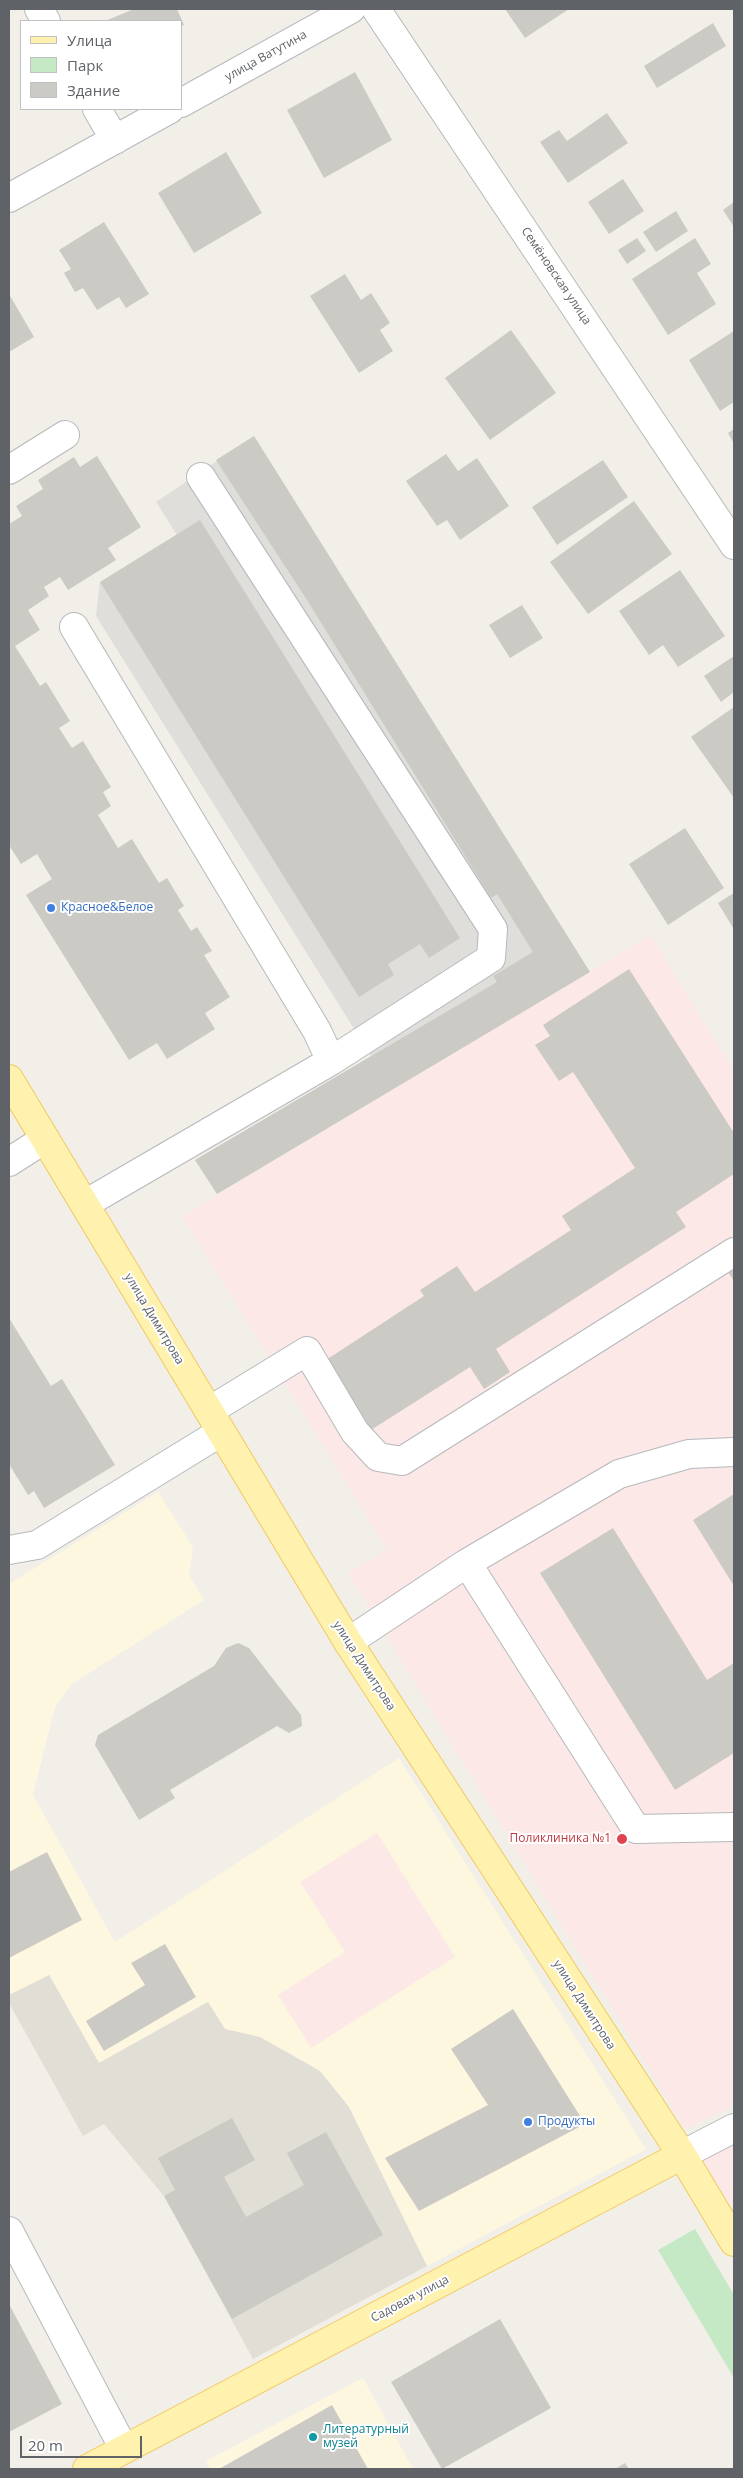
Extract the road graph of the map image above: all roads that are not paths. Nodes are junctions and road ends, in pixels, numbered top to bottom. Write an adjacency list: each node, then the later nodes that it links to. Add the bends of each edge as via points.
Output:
1 (39, 9): 4 (street)
2 (351, 9): 5 (street, улица Ватутина)
3 (376, 9): 13 (street, Семёновская улица)
4 (45, 20)
5 (182, 102)
6 (98, 110): 8 (street)
7 (168, 110): 8 (street)
8 (114, 140): 9 (street)
9 (9, 198)
10 (65, 435): 11 (street)
11 (9, 470)
12 (201, 477): 15 (street, via 494,930 491,958)
13 (734, 545)
14 (74, 627): 15 (street, via 317,1031)
15 (331, 1061): 19 (street)
16 (9, 1079): 17 (main road, улица Димитрова)
17 (45, 1139): 18 (street); 19 (main road, улица Димитрова)
18 (9, 1162)
19 (85, 1204): 21 (main road, улица Димитрова)
20 (734, 1252): 21 (street, via 402,1461 378,1457 355,1432 307,1351)
21 (215, 1421): 23 (street, via 37,1545); 25 (main road, улица Димитрова)
22 (734, 1452): 24 (street, via 689,1454 618,1474)
23 (9, 1550)
24 (467, 1563): 25 (street); 26 (street, via 636,1830)
25 (348, 1642): 28 (main road, улица Димитрова)
26 (734, 1827)
27 (734, 2128): 28 (street, Садовая улица)
28 (682, 2155): 30 (main road, улица Димитрова); 31 (main road, Садовая улица)
29 (9, 2230): 31 (street)
30 (734, 2242)
31 (124, 2449): 32 (main road, Садовая улица)
32 (86, 2469)

